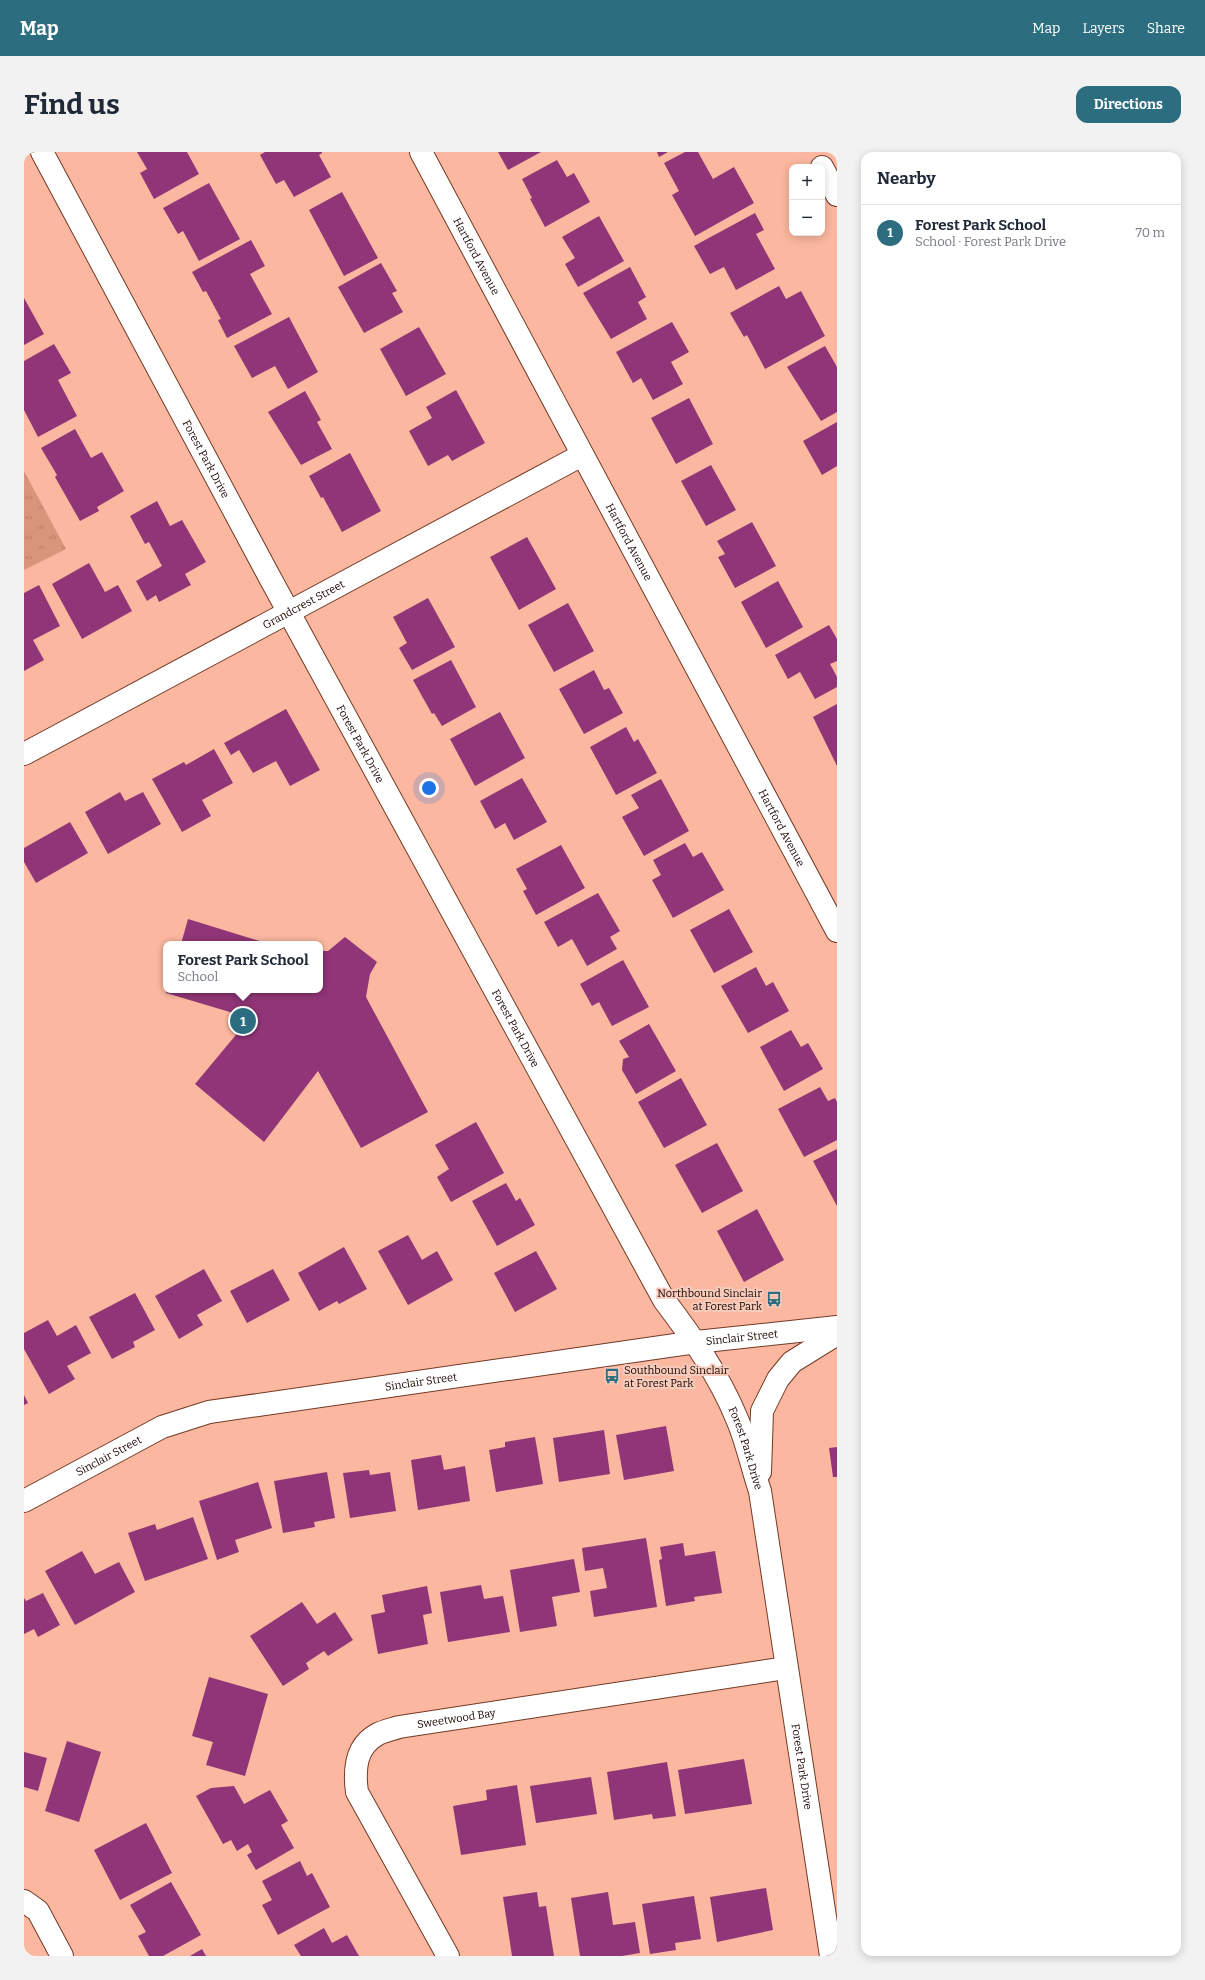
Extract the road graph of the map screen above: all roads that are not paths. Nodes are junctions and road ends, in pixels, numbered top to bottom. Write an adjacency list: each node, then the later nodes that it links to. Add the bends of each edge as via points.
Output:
1 (42, 152): 8 (street, Forest Park Drive)
2 (421, 152): 7 (street, Hartford Avenue)
3 (814, 152): 4 (street)
4 (820, 164)
5 (825, 173): 6 (street)
6 (837, 195)
7 (582, 455): 8 (street, Grandcrest Street); 10 (street, Hartford Avenue)
8 (289, 613): 9 (street, Grandcrest Street); 13 (street, Forest Park Drive, via 664,1300)
9 (24, 754)
10 (837, 931)
11 (837, 1327): 13 (street, Sinclair Street)
12 (837, 1334): 14 (street, via 792,1362 778,1379 762,1411)
13 (696, 1342): 14 (street, Forest Park Drive, via 738,1419); 15 (street, Sinclair Street, via 210,1412 162,1427)
14 (760, 1491): 16 (street, Forest Park Drive)
15 (24, 1501)
16 (786, 1668): 19 (street, Sweetwood Bay, via 399,1727 378,1734 363,1747 357,1764 355,1773 358,1792); 20 (street, Forest Park Drive)
17 (24, 1901): 18 (street, via 38,1911)
18 (62, 1956)
19 (448, 1956)
20 (831, 1956)

